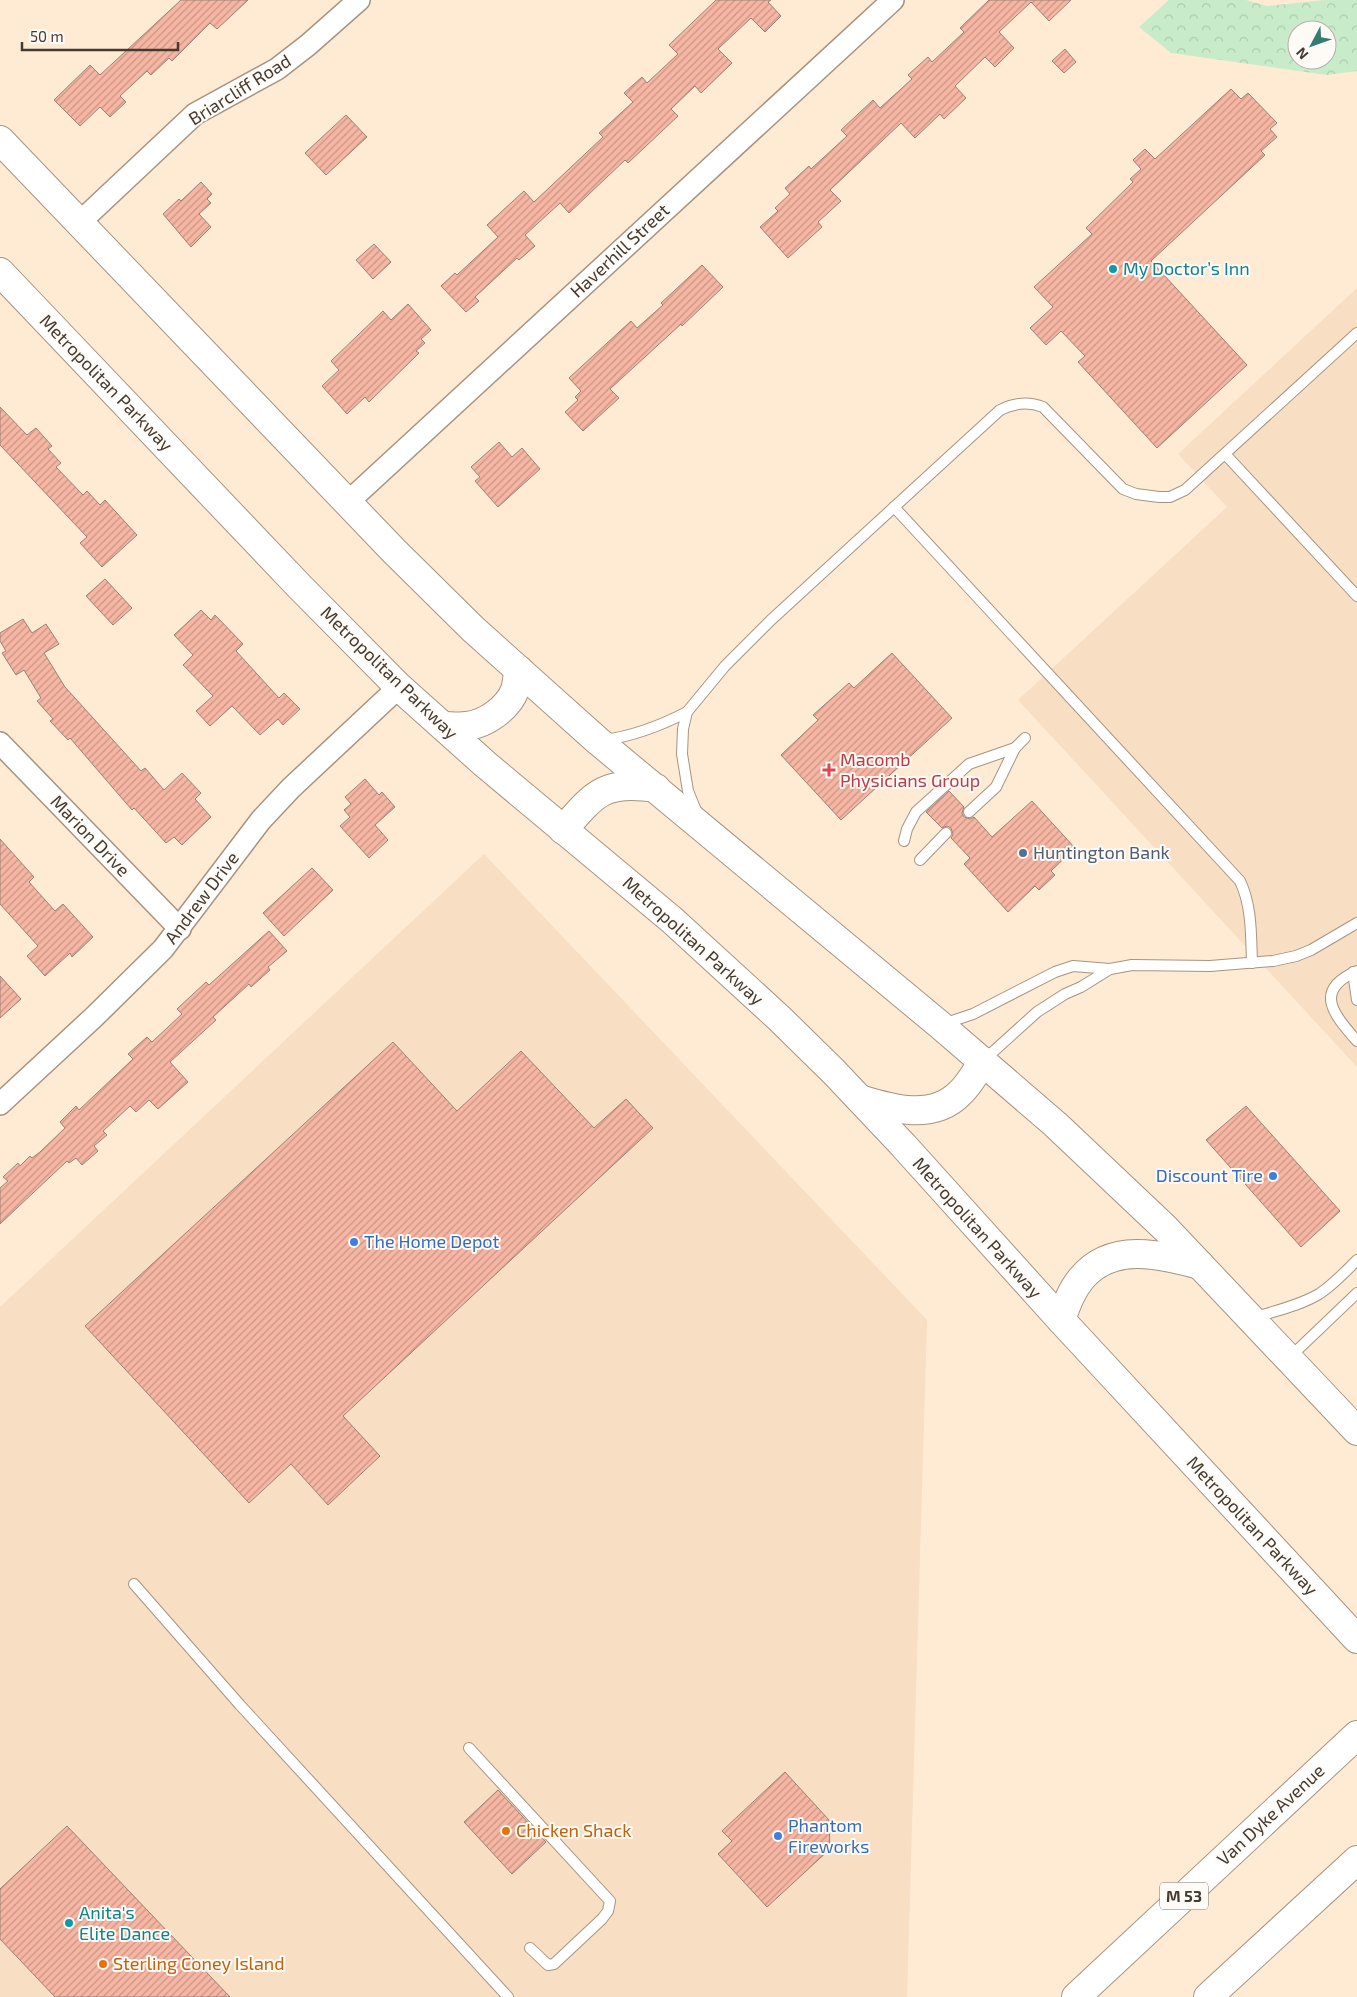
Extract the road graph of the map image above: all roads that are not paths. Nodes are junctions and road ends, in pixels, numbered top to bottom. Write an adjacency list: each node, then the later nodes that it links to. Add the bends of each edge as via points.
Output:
1 (359, 0): 4 (street, Briarcliff Road, via 277,69 195,114)
2 (893, 0): 8 (street, Haverhill Street)
3 (0, 140): 4 (main road)
4 (79, 223): 8 (main road)
5 (0, 272): 12 (main road, Metropolitan Parkway)
6 (1357, 333): 7 (lane)
7 (1225, 454): 9 (lane, via 1178,494 1159,497 1136,494 1123,489 1043,407 1018,404 1007,406 990,418); 10 (lane)
8 (348, 502): 11 (main road)
9 (894, 507): 13 (lane, via 753,637); 28 (lane, via 1240,882 1249,913)
10 (1357, 596)
11 (519, 670): 14 (main road, via 515,690 499,712 468,726); 16 (main road)
12 (399, 687): 14 (main road, Metropolitan Parkway); 27 (street, Andrew Drive, via 261,820)
13 (687, 712): 16 (lane, via 627,737); 21 (lane, via 683,729 683,764 688,791)
14 (443, 726): 22 (main road, Metropolitan Parkway)
15 (1025, 738): 18 (lane)
16 (598, 741): 19 (main road)
17 (0, 743): 27 (street, Marion Drive)
18 (1015, 748): 20 (lane, via 996,787); 24 (lane, via 969,764 916,812)
19 (656, 788): 21 (main road); 22 (main road, via 633,785 601,792)
20 (969, 812)
21 (703, 828): 32 (main road)
22 (563, 830): 35 (main road, Metropolitan Parkway, via 716,959)
23 (946, 833): 25 (lane)
24 (904, 841)
25 (920, 860)
26 (1357, 923): 28 (lane, via 1304,953)
27 (180, 929): 36 (street, Andrew Drive)
28 (1252, 963): 29 (lane, via 1132,965)
29 (1110, 969): 32 (lane, via 1073,966 973,1014); 34 (lane, via 1037,1012)
30 (1355, 971): 31 (lane); 33 (lane, via 1337,981 1330,994 1338,1016)
31 (1357, 1000)
32 (940, 1025): 34 (main road)
33 (1357, 1041)
34 (983, 1061): 35 (main road, via 960,1094 946,1104 928,1110 908,1110); 38 (main road, via 1098,1164)
35 (860, 1099): 41 (main road, Metropolitan Parkway)
36 (0, 1104)
37 (1357, 1260): 40 (lane, via 1318,1294)
38 (1201, 1265): 40 (main road); 41 (main road, via 1163,1255 1135,1253 1111,1257 1093,1266 1080,1279)
39 (1357, 1293): 42 (lane)
40 (1251, 1318): 42 (main road)
41 (1061, 1320): 45 (main road, Metropolitan Parkway)
42 (1288, 1358): 43 (main road)
43 (1357, 1430)
44 (134, 1584): 50 (lane, via 240,1705)
45 (1357, 1639)
46 (1357, 1735): 51 (main road, Van Dyke Avenue / M 53)
47 (469, 1748): 49 (lane, via 610,1901 602,1919 554,1964 548,1965)
48 (1357, 1860): 52 (main road)
49 (530, 1948)
50 (508, 1997)
51 (1076, 1997)
52 (1208, 1997)

